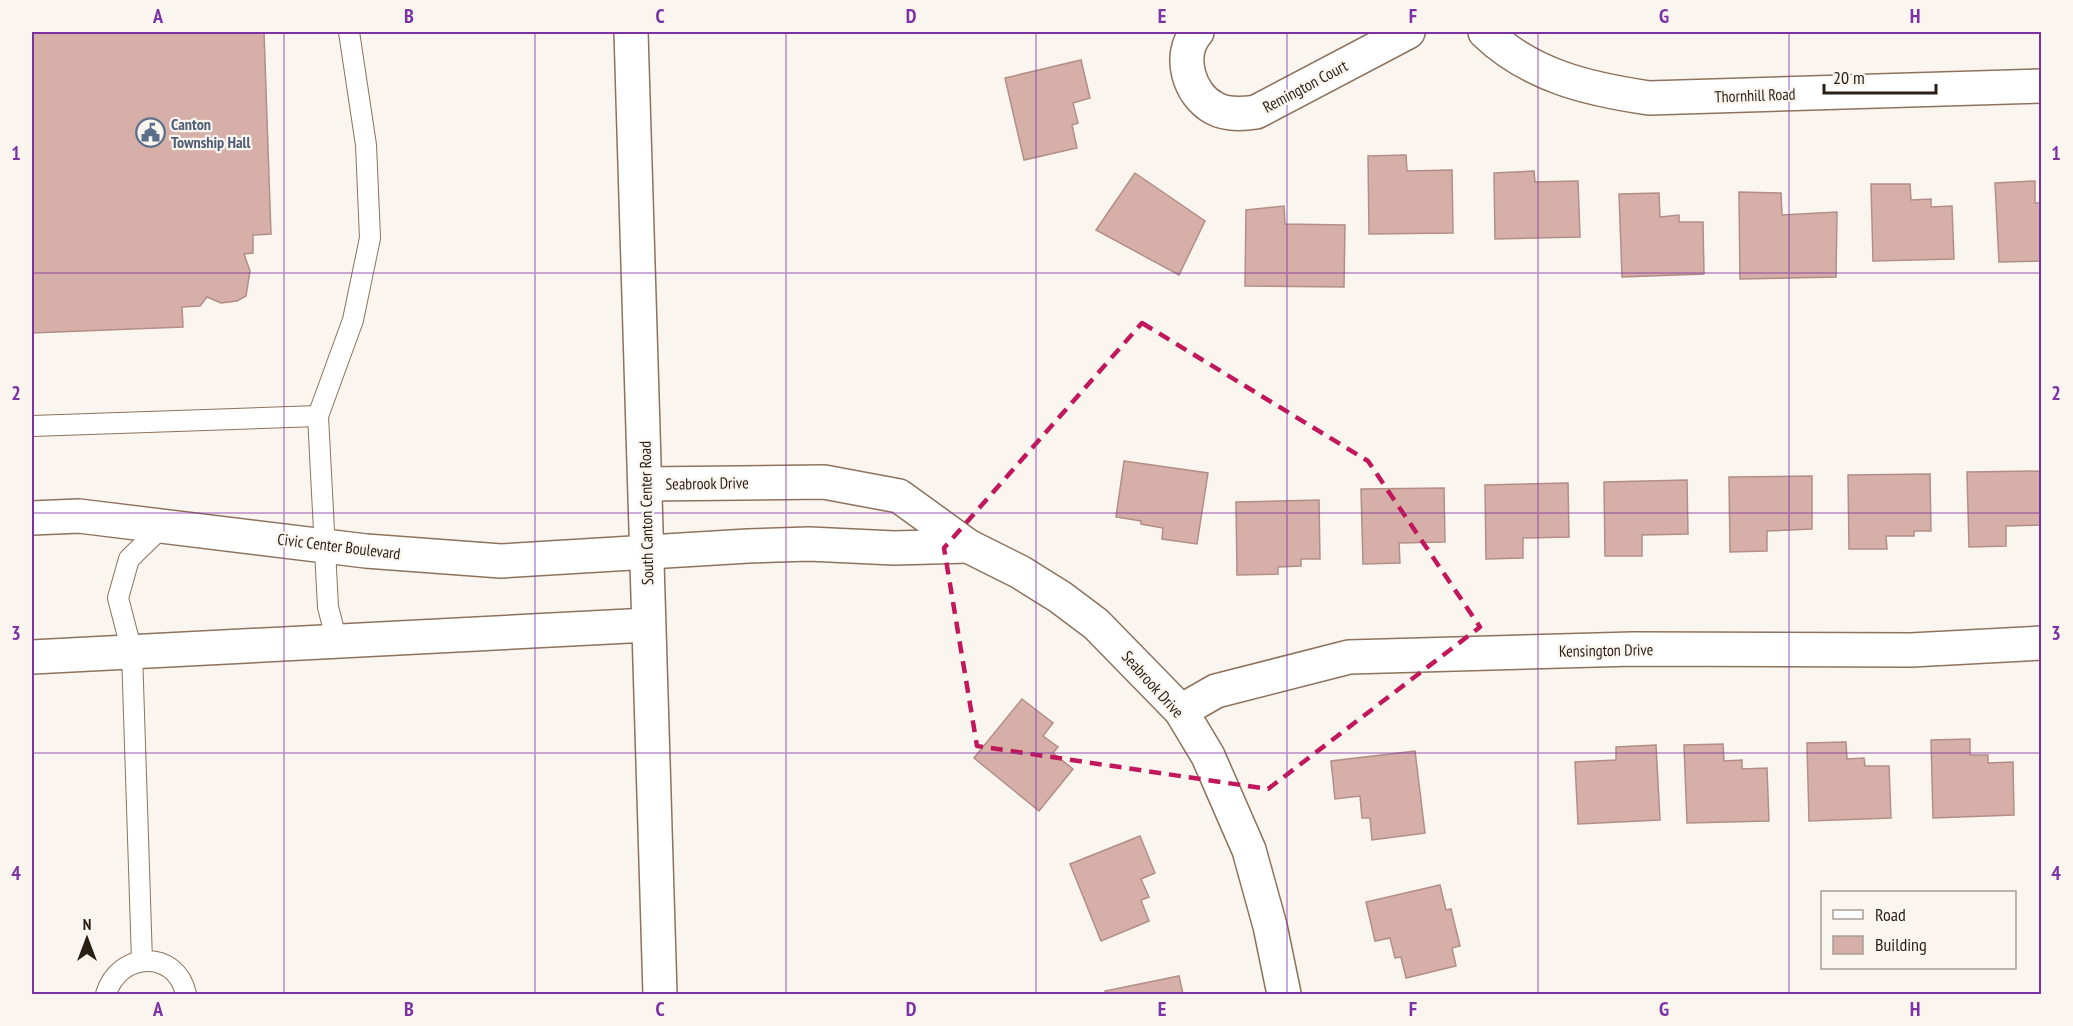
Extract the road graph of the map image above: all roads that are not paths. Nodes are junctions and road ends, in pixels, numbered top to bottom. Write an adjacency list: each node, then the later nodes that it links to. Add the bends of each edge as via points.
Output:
1 (349, 32): 7 (lane, via 366,145 370,238 353,320)
2 (631, 32): 9 (street, South Canton Center Road)
3 (1197, 32): 4 (street, Remington Court, via 1192,37 1187,62 1195,90 1217,110 1241,114 1256,112)
4 (1408, 32)
5 (1485, 32): 6 (street, Thornhill Road, via 1542,71 1594,90 1649,98)
6 (2042, 86)
7 (318, 416): 8 (lane); 12 (lane)
8 (32, 426)
9 (646, 484): 13 (street, Seabrook Drive, via 835,484 899,496); 14 (street, South Canton Center Road)
10 (32, 518): 11 (street, Civic Center Boulevard, via 79,516)
11 (164, 525): 12 (street, Civic Center Boulevard); 18 (lane, via 129,559 117,598)
12 (323, 544): 14 (street, Civic Center Boulevard, via 501,561); 16 (lane, via 328,607)
13 (968, 546): 14 (street, Seabrook Drive, via 809,544); 20 (street, Seabrook Drive, via 1030,578 1096,624)
14 (647, 552): 15 (street, South Canton Center Road)
15 (648, 625): 16 (street); 24 (street, South Canton Center Road)
16 (337, 642): 18 (street)
17 (2042, 643): 20 (street, Kensington Drive, via 1911,650 1634,649 1349,657 1216,691)
18 (132, 652): 19 (street); 21 (lane)
19 (32, 657)
20 (1181, 711): 25 (street, Seabrook Drive, via 1208,756 1249,850)
21 (142, 961): 22 (lane, via 117,973); 23 (lane, via 167,966 178,975)
22 (106, 994)
23 (186, 994)
24 (660, 994)
25 (1284, 994)

